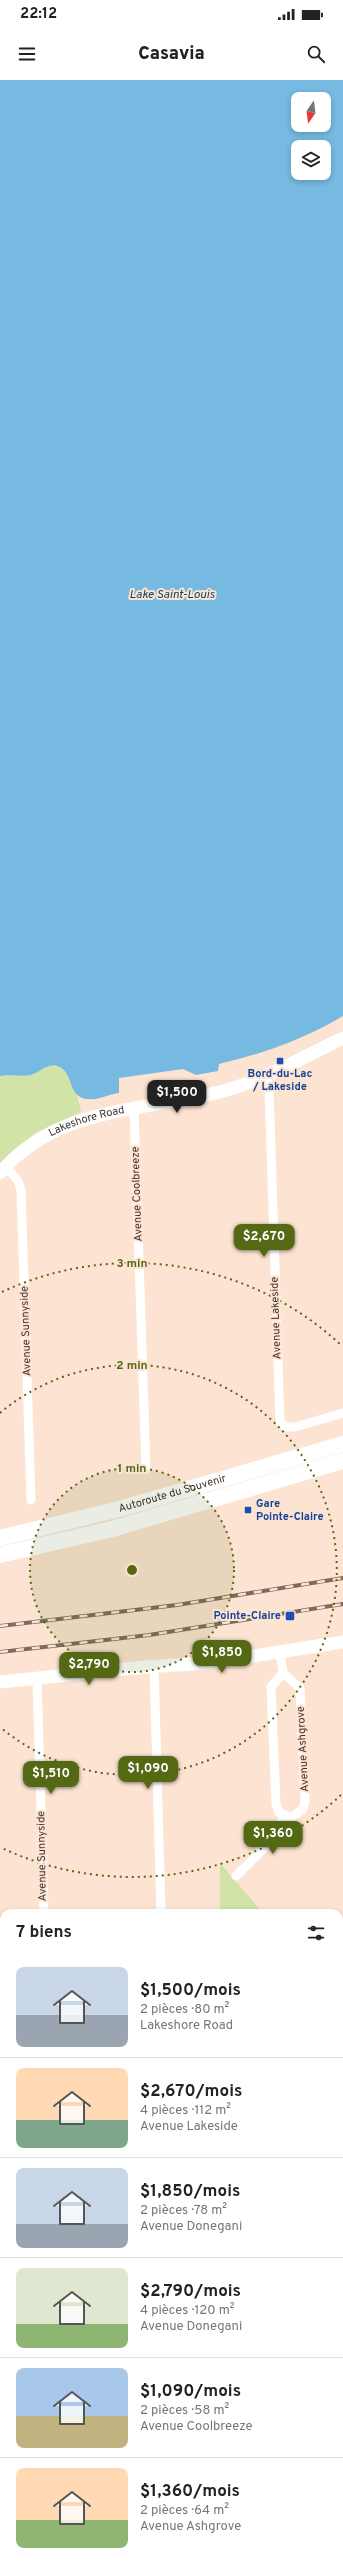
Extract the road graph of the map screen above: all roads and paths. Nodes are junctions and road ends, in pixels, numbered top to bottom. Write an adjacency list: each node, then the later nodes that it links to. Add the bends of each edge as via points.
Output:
1 (343, 1038): 2 (street, Lakeshore Road)
2 (266, 1076): 3 (street, Lakeshore Road, via 226,1090); 5 (street, Avenue Lakeside, via 269,1088 280,1422 286,1427 295,1427)
3 (134, 1109): 4 (street, Lakeshore Road, via 96,1114 50,1132 28,1146); 8 (street, Avenue Coolbreeze)
4 (3, 1170): 9 (street, Avenue Sunnyside, via 18,1180 21,1190)
5 (343, 1413)
6 (343, 1444): 10 (highway, Autoroute du Souvenir, via 123,1508)
7 (343, 1462): 11 (highway, Autoroute du Souvenir, via 119,1527)
8 (146, 1470)
9 (30, 1500)
10 (0, 1538)
11 (0, 1555)
12 (343, 1642): 13 (street)
13 (280, 1652): 14 (street, via 208,1663); 15 (street)
14 (154, 1666): 16 (street); 21 (street)
15 (283, 1673): 18 (street, via 271,1687 276,1804 279,1813); 18 (street, Avenue Ashgrove, via 300,1688 305,1801 297,1815)
16 (37, 1678): 17 (street); 20 (street, Avenue Sunnyside)
17 (0, 1682)
18 (284, 1816): 19 (street, via 274,1837 264,1850)
19 (236, 1876)
20 (44, 1909)
21 (161, 1909)

